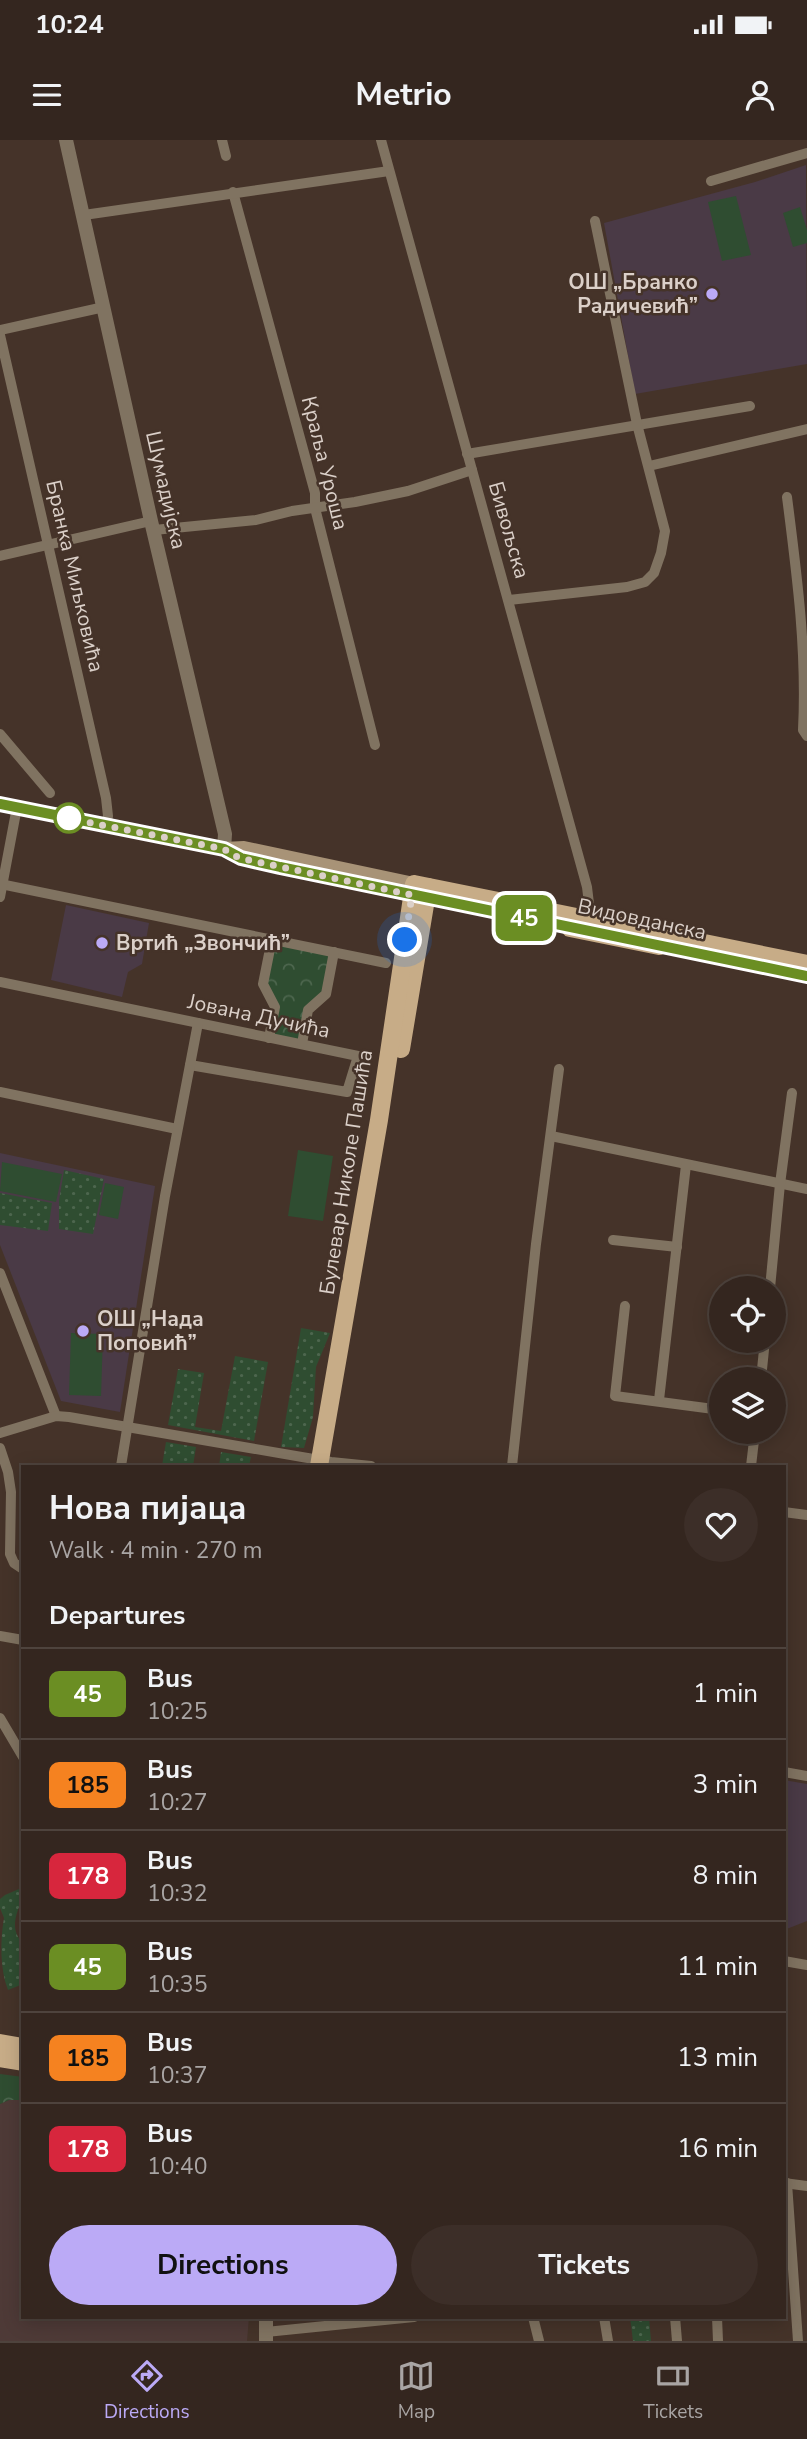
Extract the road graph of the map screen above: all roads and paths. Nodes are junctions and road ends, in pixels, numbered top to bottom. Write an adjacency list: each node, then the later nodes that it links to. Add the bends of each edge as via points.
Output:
1 (66, 140): 9 (street, Шумадијска)
2 (222, 140): 5 (street)
3 (380, 140): 6 (street, Бивољска)
4 (807, 153): 7 (street)
5 (226, 156)
6 (389, 171): 8 (street); 17 (street, Бивољска)
7 (711, 181)
8 (233, 192): 9 (street); 21 (street, Краља Уроша, via 315,493)
9 (84, 215): 11 (street, Шумадијска)
10 (595, 221): 15 (street)
11 (104, 307): 12 (street); 22 (street, Шумадијска)
12 (0, 330)
13 (0, 335): 23 (street, Бранка Миљковића)
14 (750, 405): 15 (street)
15 (636, 424): 17 (street); 18 (street)
16 (807, 429): 18 (street)
17 (467, 454): 19 (street, Бивољска)
18 (649, 466): 25 (street, via 665,531 650,578 627,587)
19 (472, 470): 21 (street, via 387,496); 25 (street, Бивољска)
20 (788, 497): 27 (street, via 802,616 803,730)
21 (315, 508): 22 (street, via 256,520); 28 (street, Краља Уроша)
22 (153, 525): 23 (street); 33 (street, Шумадијска, via 226,834)
23 (48, 545): 24 (street); 32 (street, Бранка Миљковића, via 106,798)
24 (0, 556)
25 (509, 600): 37 (street, Бивољска, via 587,887)
26 (0, 734): 29 (street)
27 (807, 736)
28 (375, 745)
29 (50, 793)
30 (0, 804): 31 (main road, Видовданска)
31 (17, 807): 32 (main road, Видовданска); 34 (street)
32 (106, 826): 33 (main road, Видовданска)
33 (224, 849): 35 (main road, Видовданска, via 244,859)
34 (1, 884): 36 (street); 38 (street)
35 (420, 891): 37 (main road, Видовданска); 68 (main road, Булевар Николе Пашића)
36 (0, 897)
37 (588, 925): 41 (main road, Видовданска); 42 (main road, Видовданска)
38 (272, 939): 39 (street); 45 (street, via 263,984 275,1007)
39 (334, 952): 40 (street); 46 (street, via 326,994 308,1010)
40 (386, 963)
41 (807, 964)
42 (807, 976)
43 (0, 982): 44 (street, Јована Дучића)
44 (198, 1023): 45 (street, Јована Дучића); 47 (street)
45 (269, 1038): 46 (street, Јована Дучића)
46 (302, 1044): 47 (street, Јована Дучића, via 358,1056 347,1092)
47 (190, 1065): 51 (street)
48 (559, 1069): 52 (street)
49 (0, 1093): 51 (street)
50 (792, 1093): 54 (street)
51 (177, 1129): 64 (street)
52 (551, 1136): 53 (street); 71 (street)
53 (686, 1165): 54 (street); 57 (street)
54 (780, 1184): 55 (street); 59 (street)
55 (807, 1189)
56 (613, 1240): 57 (street)
57 (677, 1247): 61 (street)
58 (0, 1272): 63 (street)
59 (771, 1276)
60 (625, 1306): 61 (street, via 615,1396)
61 (659, 1401): 62 (street)
62 (709, 1408)
63 (56, 1416): 64 (street); 65 (street)
64 (127, 1427): 68 (street); 69 (street)
65 (0, 1433)
66 (754, 1444): 72 (street)
67 (0, 1448): 75 (street, via 11,1492 10,1553)
68 (325, 1464): 70 (street)
69 (121, 1465)
70 (348, 1465)
71 (512, 1465)
72 (751, 1465)
73 (786, 1512): 74 (street)
74 (807, 1515)
75 (21, 1568)
76 (0, 1636): 77 (street)
77 (21, 1640)
78 (0, 1718): 79 (street)
79 (21, 1754)
80 (786, 1772): 81 (street)
81 (807, 1776)
82 (786, 1961): 83 (street)
83 (807, 1965)
84 (0, 2043): 85 (main road)
85 (21, 2047)
86 (0, 2059): 87 (main road)
87 (21, 2063)
88 (786, 2183): 89 (street)
89 (807, 2186)
90 (786, 2195): 101 (street)
91 (391, 2319): 96 (street)
92 (533, 2319): 97 (street)
93 (604, 2319): 98 (street)
94 (675, 2319): 99 (street)
95 (717, 2319): 100 (street)
96 (266, 2330)
97 (538, 2341)
98 (608, 2341)
99 (677, 2341)
100 (718, 2341)
101 (798, 2341)

